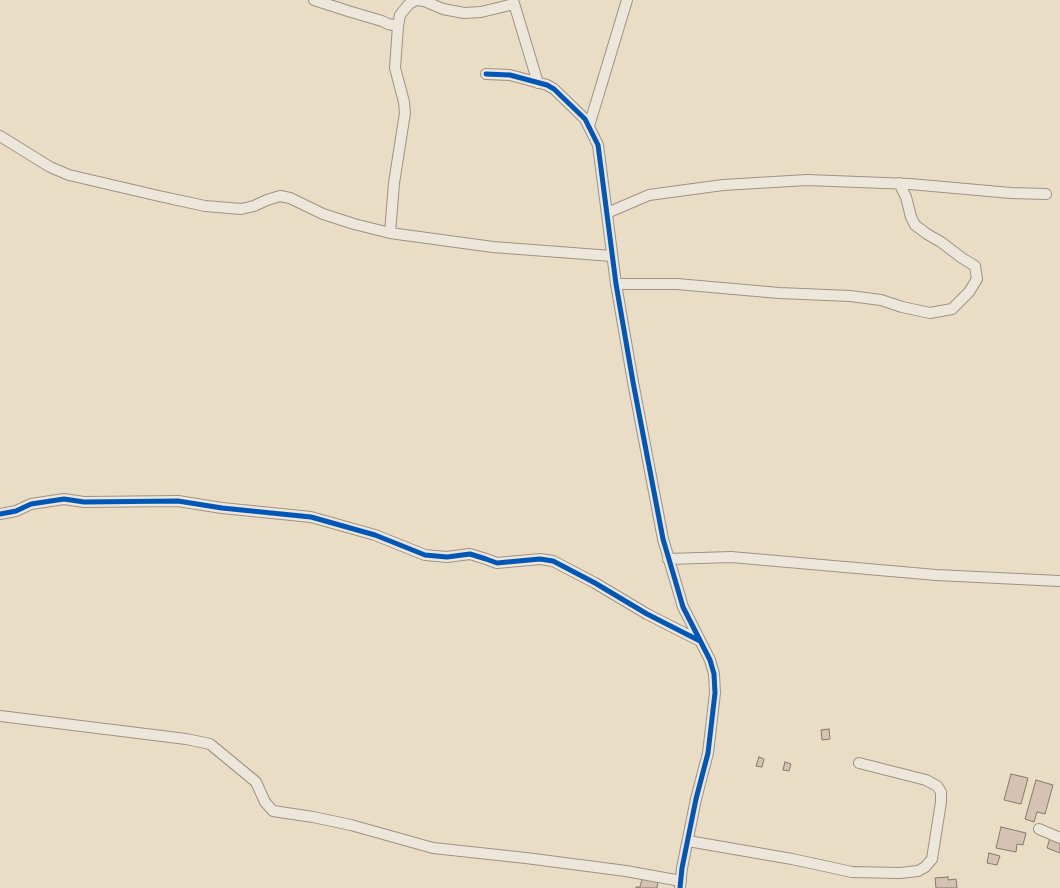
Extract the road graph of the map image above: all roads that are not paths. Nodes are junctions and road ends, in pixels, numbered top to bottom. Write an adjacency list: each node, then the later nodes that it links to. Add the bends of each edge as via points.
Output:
1 (314, 0): 4 (street)
2 (627, 0): 7 (street)
3 (513, 2): 4 (street, via 481,12 464,12 443,9 416,0 400,15); 6 (street)
4 (398, 26): 12 (street, via 395,68 405,114 394,183)
5 (486, 74): 6 (street, via 510,75)
6 (538, 83): 7 (street, via 554,89 585,118)
7 (589, 126): 11 (street, via 598,145)
8 (0, 136): 12 (street, via 50,167 69,175 205,206 241,209 280,196 324,214)
9 (899, 183): 10 (street); 11 (street, via 807,180 723,185 649,195); 14 (street, via 915,224 975,266 978,279 952,308 930,312 881,300 850,296 677,284)
10 (1046, 194)
11 (607, 213): 13 (street)
12 (390, 233): 13 (street, via 493,247)
13 (612, 256): 14 (street)
14 (616, 284): 16 (street, via 647,460)
15 (0, 514): 18 (street, via 16,511 31,504 64,498 84,502 178,500 222,508 311,517 375,535 425,555 447,557 470,554 497,563 540,559 553,561)
16 (668, 559): 17 (street, via 732,557 936,575); 18 (street, via 682,606)
17 (1060, 581)
18 (700, 641): 23 (street, via 710,660 715,693 708,753)
19 (0, 716): 24 (street, via 186,738 210,744 256,782 265,802 273,811 351,825 433,848 603,868)
20 (859, 763): 23 (street, via 926,780 937,786 941,792 942,802 932,859 925,867 918,871 900,873 852,872)
21 (1040, 829): 22 (street)
22 (1060, 838)
23 (688, 841): 24 (street)
24 (680, 885)

